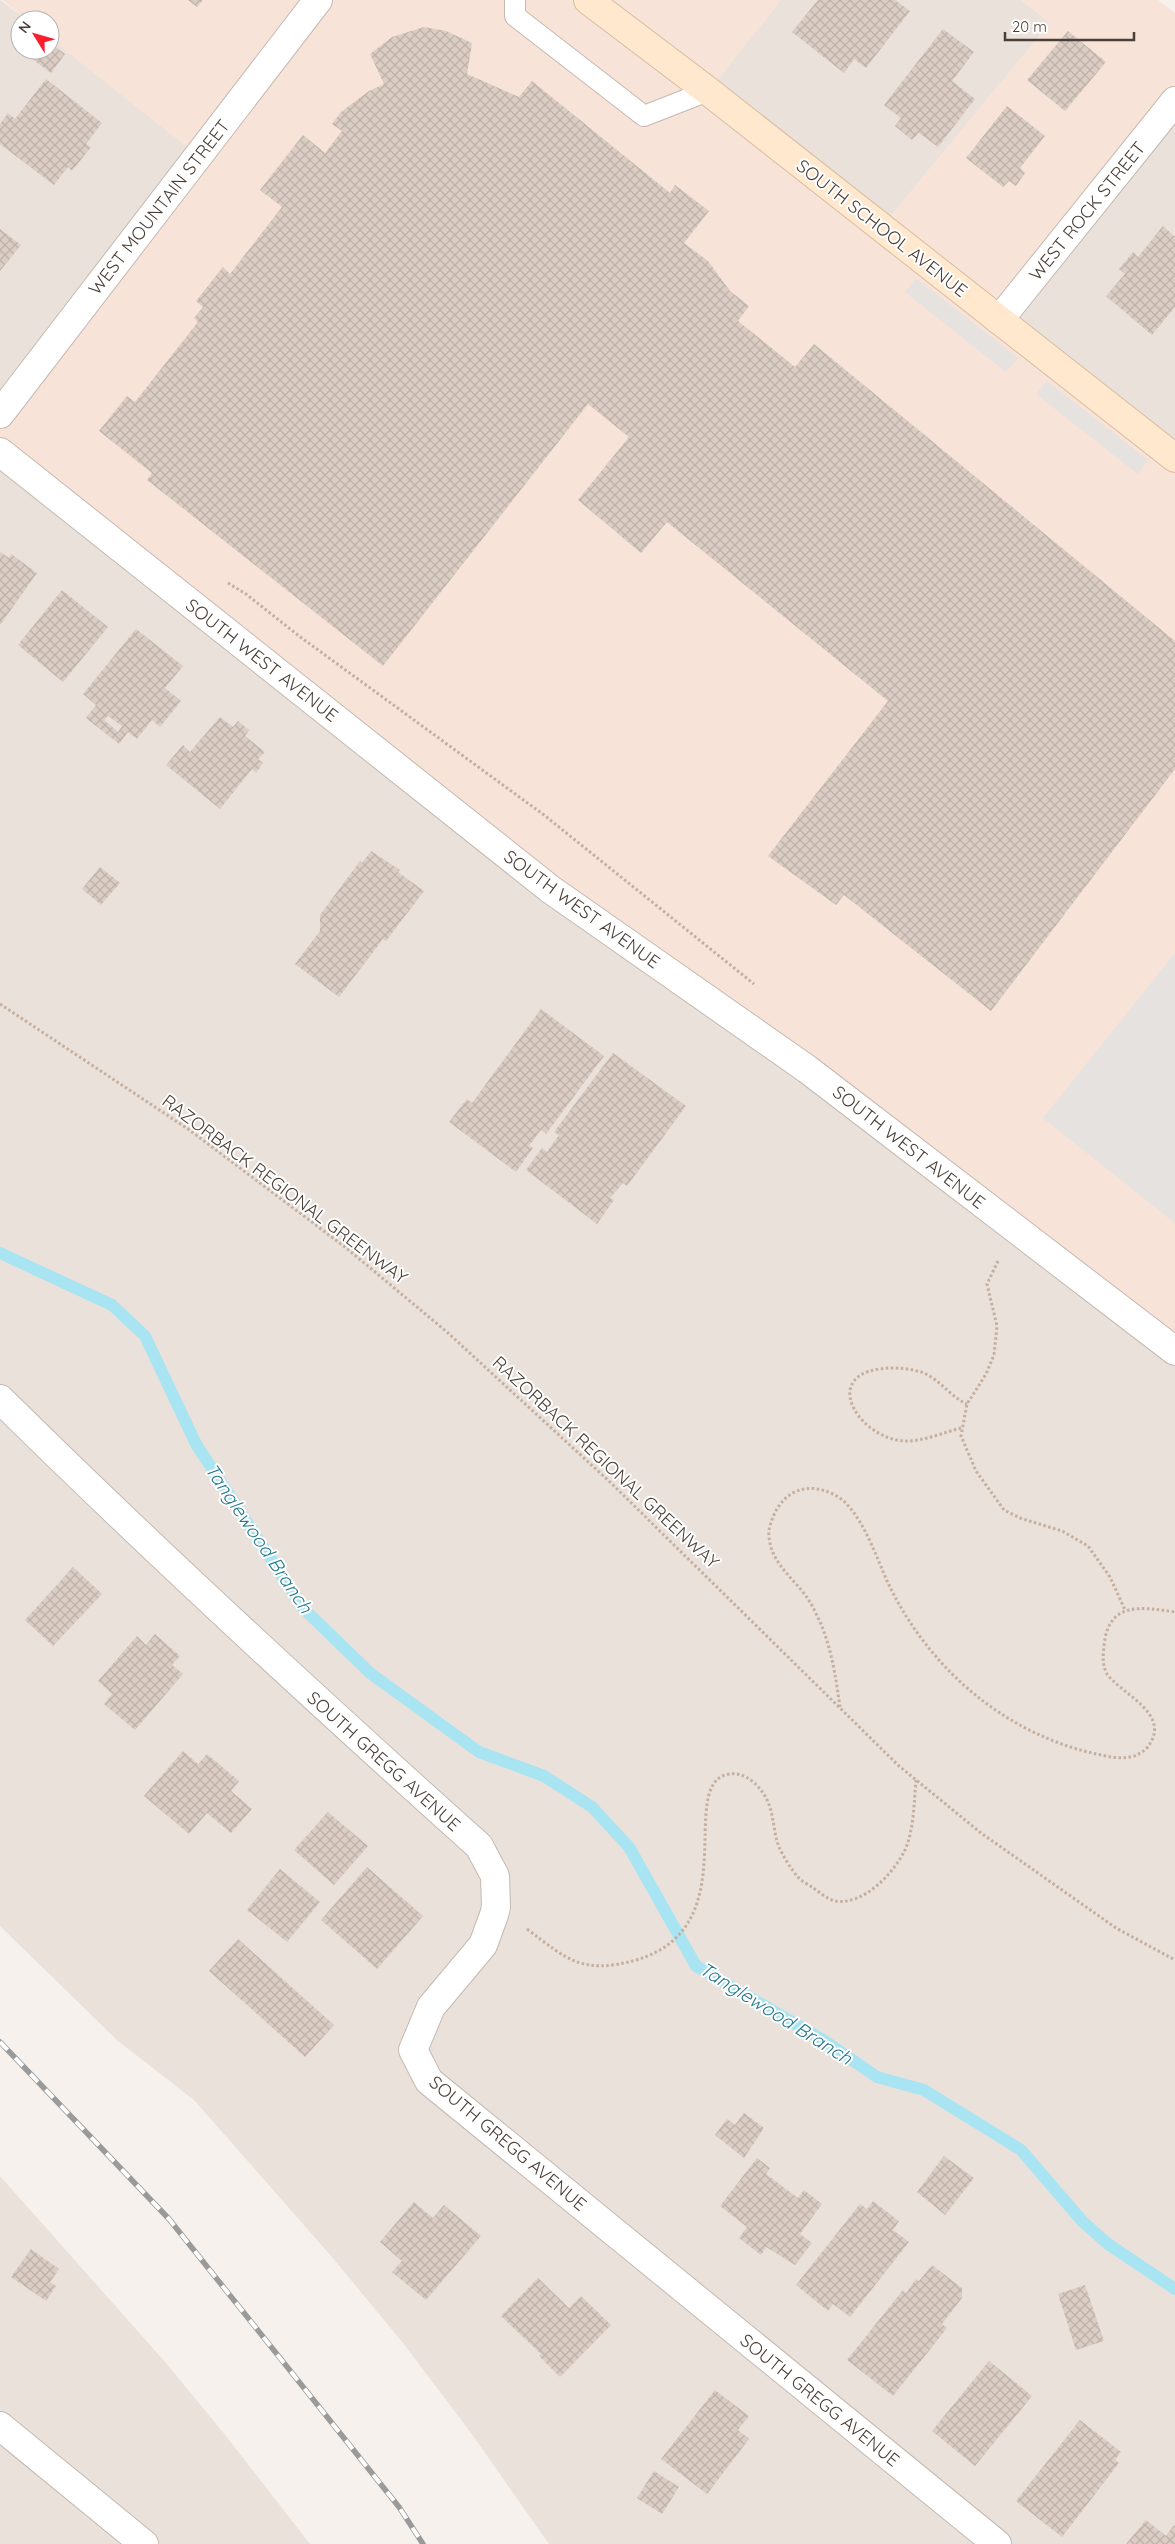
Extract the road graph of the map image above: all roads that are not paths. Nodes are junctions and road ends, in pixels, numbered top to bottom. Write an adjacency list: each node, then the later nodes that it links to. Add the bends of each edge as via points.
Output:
1 (318, 0): 7 (street, WEST MOUNTAIN STREET)
2 (514, 0): 4 (lane, via 515,16 644,116)
3 (588, 0): 4 (street, SOUTH SCHOOL AVENUE)
4 (708, 91): 6 (street, SOUTH SCHOOL AVENUE)
5 (1175, 101): 6 (street, WEST ROCK STREET)
6 (999, 320): 9 (street, SOUTH SCHOOL AVENUE)
7 (0, 414)
8 (0, 452): 10 (street, SOUTH WEST AVENUE, via 550,890 807,1068)
9 (1175, 458)
10 (1175, 1351)
11 (0, 1399): 14 (street, SOUTH GREGG AVENUE, via 253,1642 478,1846 495,1876 496,1907 483,1945 431,2007 413,2050 429,2081)
12 (0, 2426): 13 (street)
13 (144, 2544)
14 (996, 2544)

